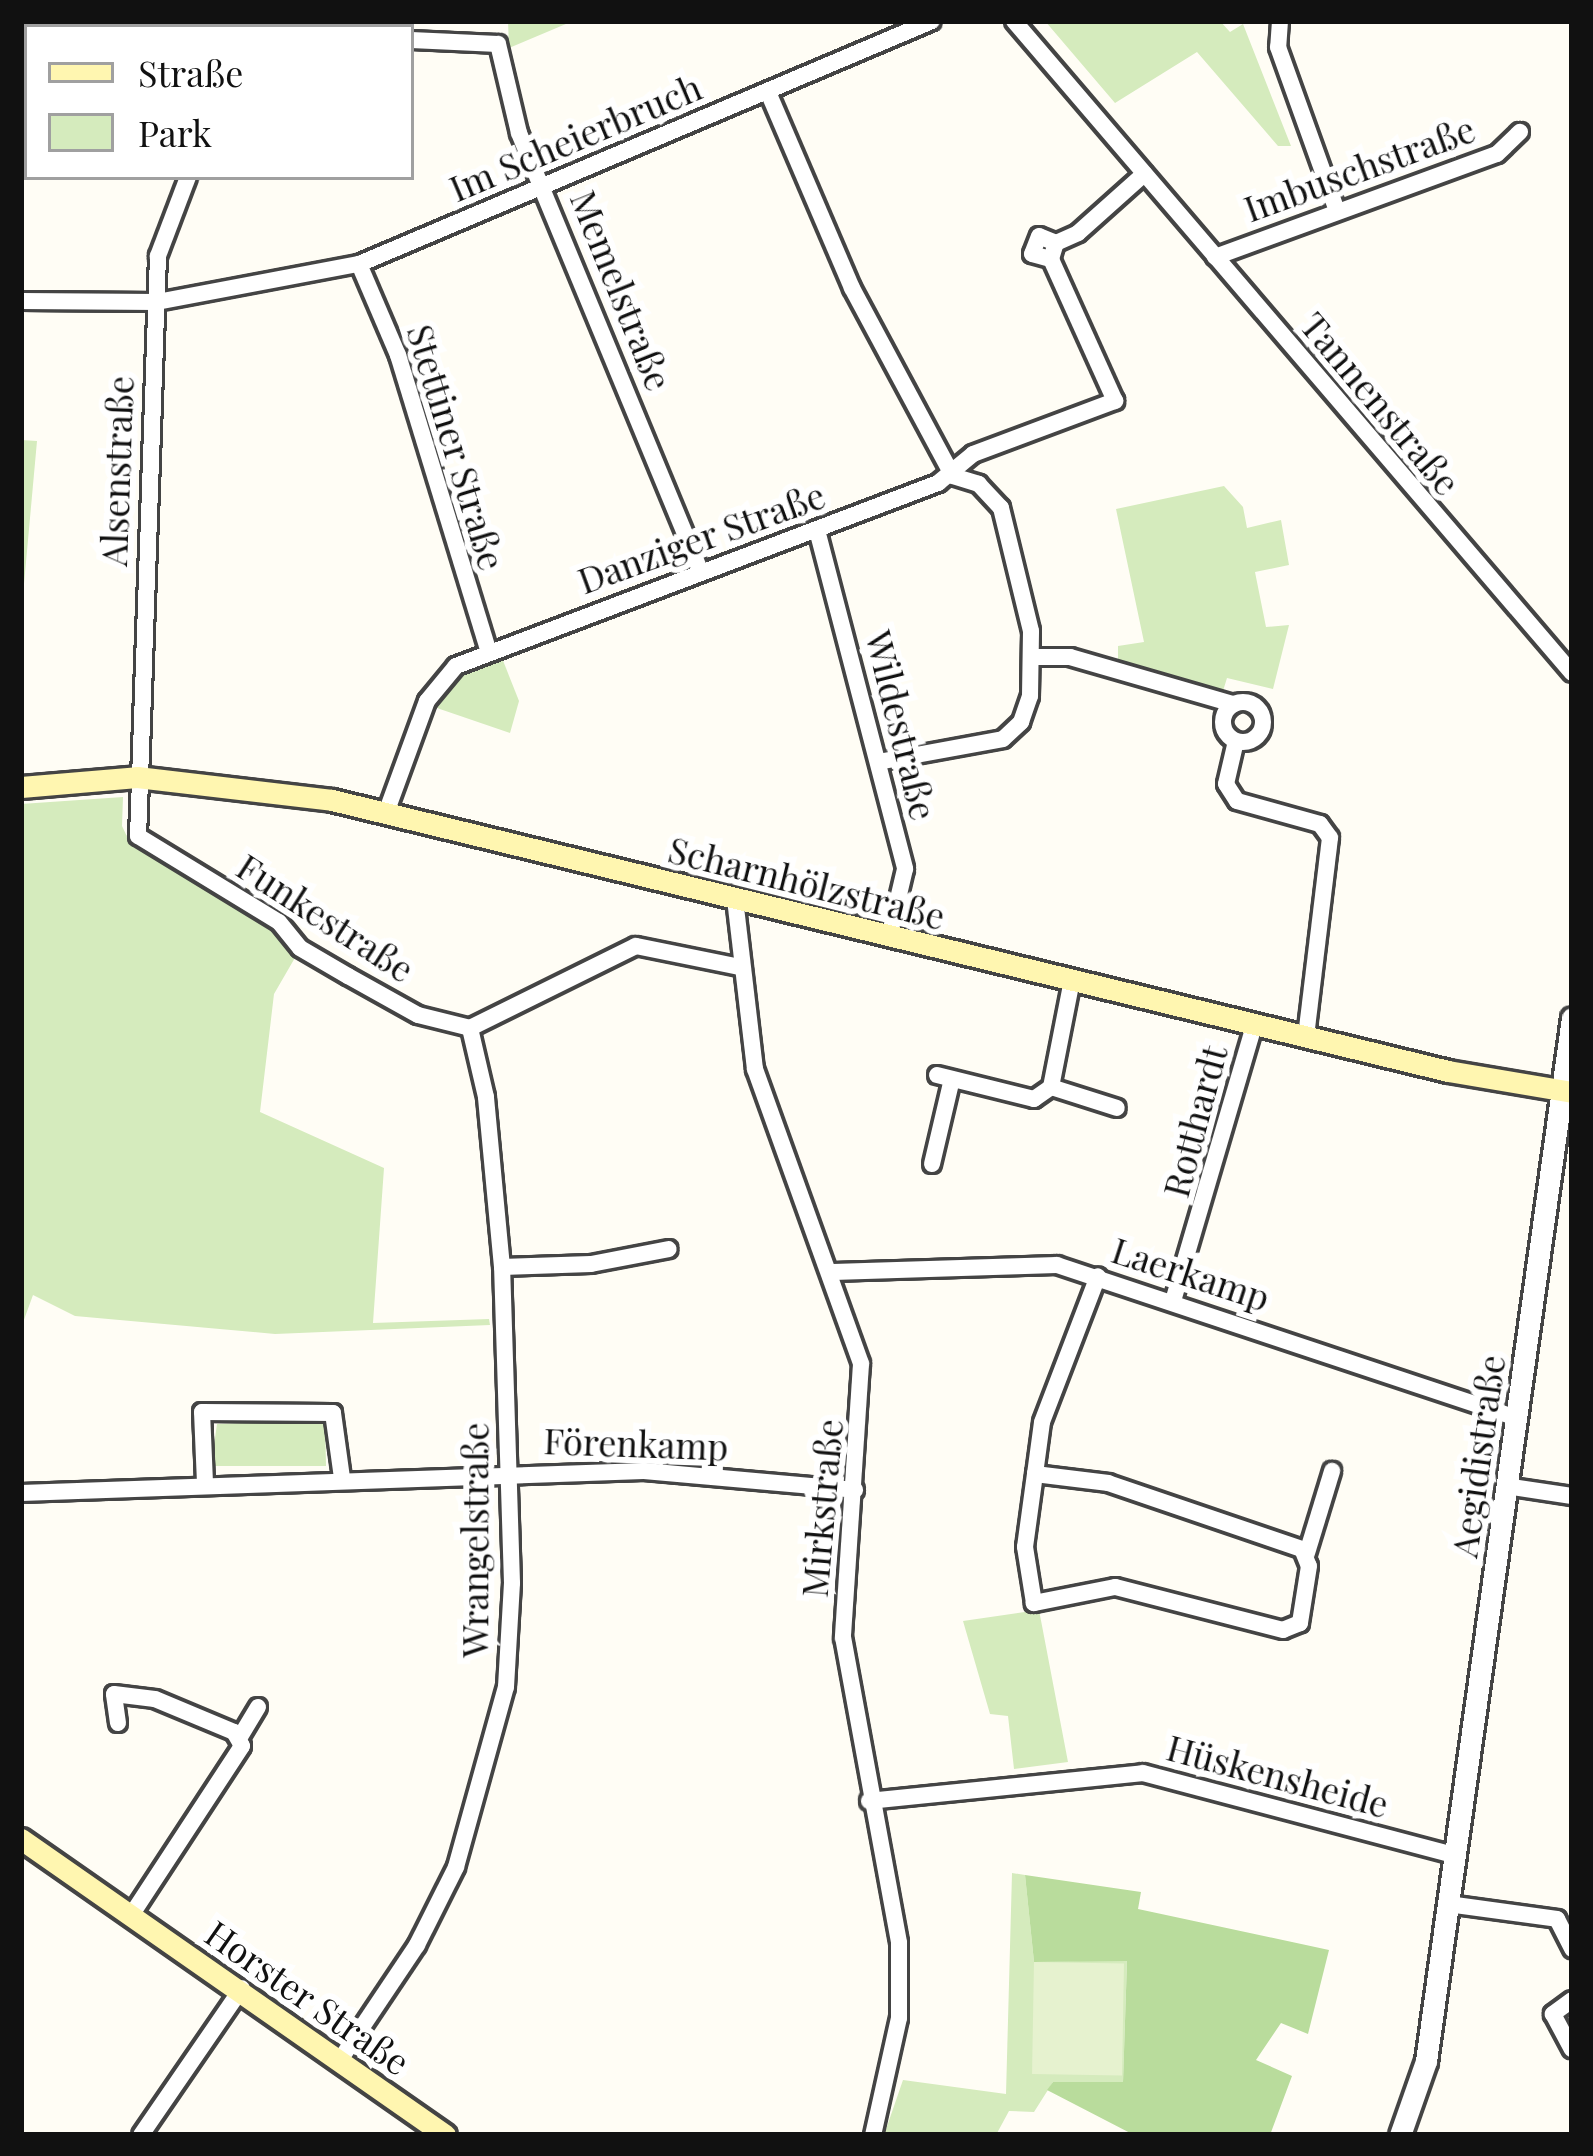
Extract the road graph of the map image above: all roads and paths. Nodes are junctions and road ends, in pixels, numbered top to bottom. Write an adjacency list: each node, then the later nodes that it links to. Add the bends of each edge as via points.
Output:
1 (932, 21): 5 (street, Im Scheierbruch)
2 (1014, 21): 7 (street, Tannenstraße)
3 (1280, 21): 10 (street, via 1278,47)
4 (414, 40): 9 (street, Memelstraße, via 498,44 520,133)
5 (768, 92): 9 (street, Im Scheierbruch); 15 (street, via 852,288)
6 (1520, 132): 10 (street, Imbuschstraße, via 1497,154)
7 (1144, 174): 11 (street, Tannenstraße); 15 (street, Danziger Straße, via 1053,251 1115,401 973,454)
8 (187, 180): 14 (street, Alsenstraße, via 179,214 166,223)
9 (544, 186): 12 (street, Im Scheierbruch); 17 (street, Memelstraße)
10 (1337, 211): 11 (street, Imbuschstraße)
11 (1215, 257): 20 (street, Tannenstraße)
12 (359, 264): 14 (street, Im Scheierbruch); 18 (street, Stettiner Straße, via 398,355)
13 (21, 301): 14 (street, Im Scheierbruch)
14 (157, 302): 24 (street, Alsenstraße)
15 (953, 476): 16 (street, Danziger Straße); 19 (street, via 979,484 1001,508)
16 (817, 530): 17 (street, Danziger Straße); 23 (street, Wildestraße)
17 (701, 572): 18 (street, Danziger Straße)
18 (488, 650): 26 (street, Danziger Straße, via 433,688)
19 (1035, 657): 21 (street, via 1070,657); 23 (street, via 1027,709 1003,739)
20 (1572, 673)
21 (1233, 704): 22 (street, via 1222,724); 22 (street, via 1256,706 1263,720 1252,740)
22 (1236, 741): 34 (street, via 1226,784 1237,801 1320,824 1330,838)
23 (878, 762): 28 (street, Wildestraße, via 904,869)
24 (136, 777): 25 (main road, Scharnhölzstraße); 26 (main road, Scharnhölzstraße, via 274,790); 33 (street, Funkestraße, via 135,824 146,845 418,1016)
25 (21, 787)
26 (386, 813): 27 (main road, Scharnhölzstraße)
27 (736, 899): 28 (main road, Scharnhölzstraße); 29 (street, Mirkstraße)
28 (889, 937): 30 (main road, Scharnhölzstraße)
29 (740, 967): 33 (street, via 636,946); 41 (street, Mirkstraße, via 770,1122)
30 (1072, 980): 32 (main road, Scharnhölzstraße); 35 (street)
31 (1572, 1018): 36 (street, Aegidistraße)
32 (1254, 1024): 34 (main road, Scharnhölzstraße); 43 (street, Rotthardt)
33 (470, 1028): 40 (street, Wrangelstraße, via 486,1096)
34 (1306, 1036): 36 (main road, Scharnhölzstraße)
35 (1051, 1087): 37 (street); 38 (street, via 1034,1099 945,1077)
36 (1567, 1091): 44 (street, Aegidistraße)
37 (1117, 1108)
38 (932, 1164)
39 (669, 1249): 40 (street, via 591,1264)
40 (502, 1268): 46 (street, Wrangelstraße)
41 (833, 1272): 42 (street, Laerkamp, via 1057,1264); 51 (street, Mirkstraße, via 861,1364)
42 (1099, 1276): 43 (street, Laerkamp); 47 (street, via 1042,1422)
43 (1173, 1301): 44 (street, Laerkamp)
44 (1515, 1417): 50 (street, Aegidistraße)
45 (1333, 1471): 54 (street)
46 (510, 1473): 48 (street, Förenkamp); 51 (street, Förenkamp, via 644,1472); 67 (street, Wrangelstraße, via 512,1633 497,1741 473,1825 417,1945)
47 (1035, 1474): 54 (street, via 1108,1483); 54 (street, via 1025,1547 1034,1603 1115,1587 1293,1629 1304,1611)
48 (342, 1478): 49 (street, Förenkamp); 49 (street, via 333,1412 202,1412)
49 (205, 1483): 52 (street, Förenkamp)
50 (1506, 1486): 53 (street); 60 (street, Aegidistraße)
51 (855, 1490): 58 (street, Mirkstraße, via 843,1637)
52 (21, 1493)
53 (1572, 1496)
54 (1307, 1553)
55 (258, 1707): 57 (street)
56 (118, 1723): 57 (street, via 114,1694 155,1700)
57 (240, 1737): 62 (street, via 225,1780)
58 (868, 1801): 60 (street, Hüskensheide, via 1143,1773); 70 (street, Mirkstraße, via 899,1943 899,2018)
59 (21, 1839): 62 (main road, Horster Straße)
60 (1453, 1855): 61 (street, Aegidistraße)
61 (1448, 1904): 63 (street, via 1557,1919); 71 (street, Aegidistraße, via 1426,2061)
62 (132, 1914): 64 (main road, Horster Straße)
63 (1572, 1948)
64 (242, 1988): 67 (main road, Horster Straße); 68 (street)
65 (1572, 2000): 66 (street, via 1553,2014)
66 (1572, 2049)
67 (340, 2060): 69 (main road, Horster Straße)
68 (141, 2135)
69 (445, 2135)
70 (872, 2135)
71 (1400, 2135)

